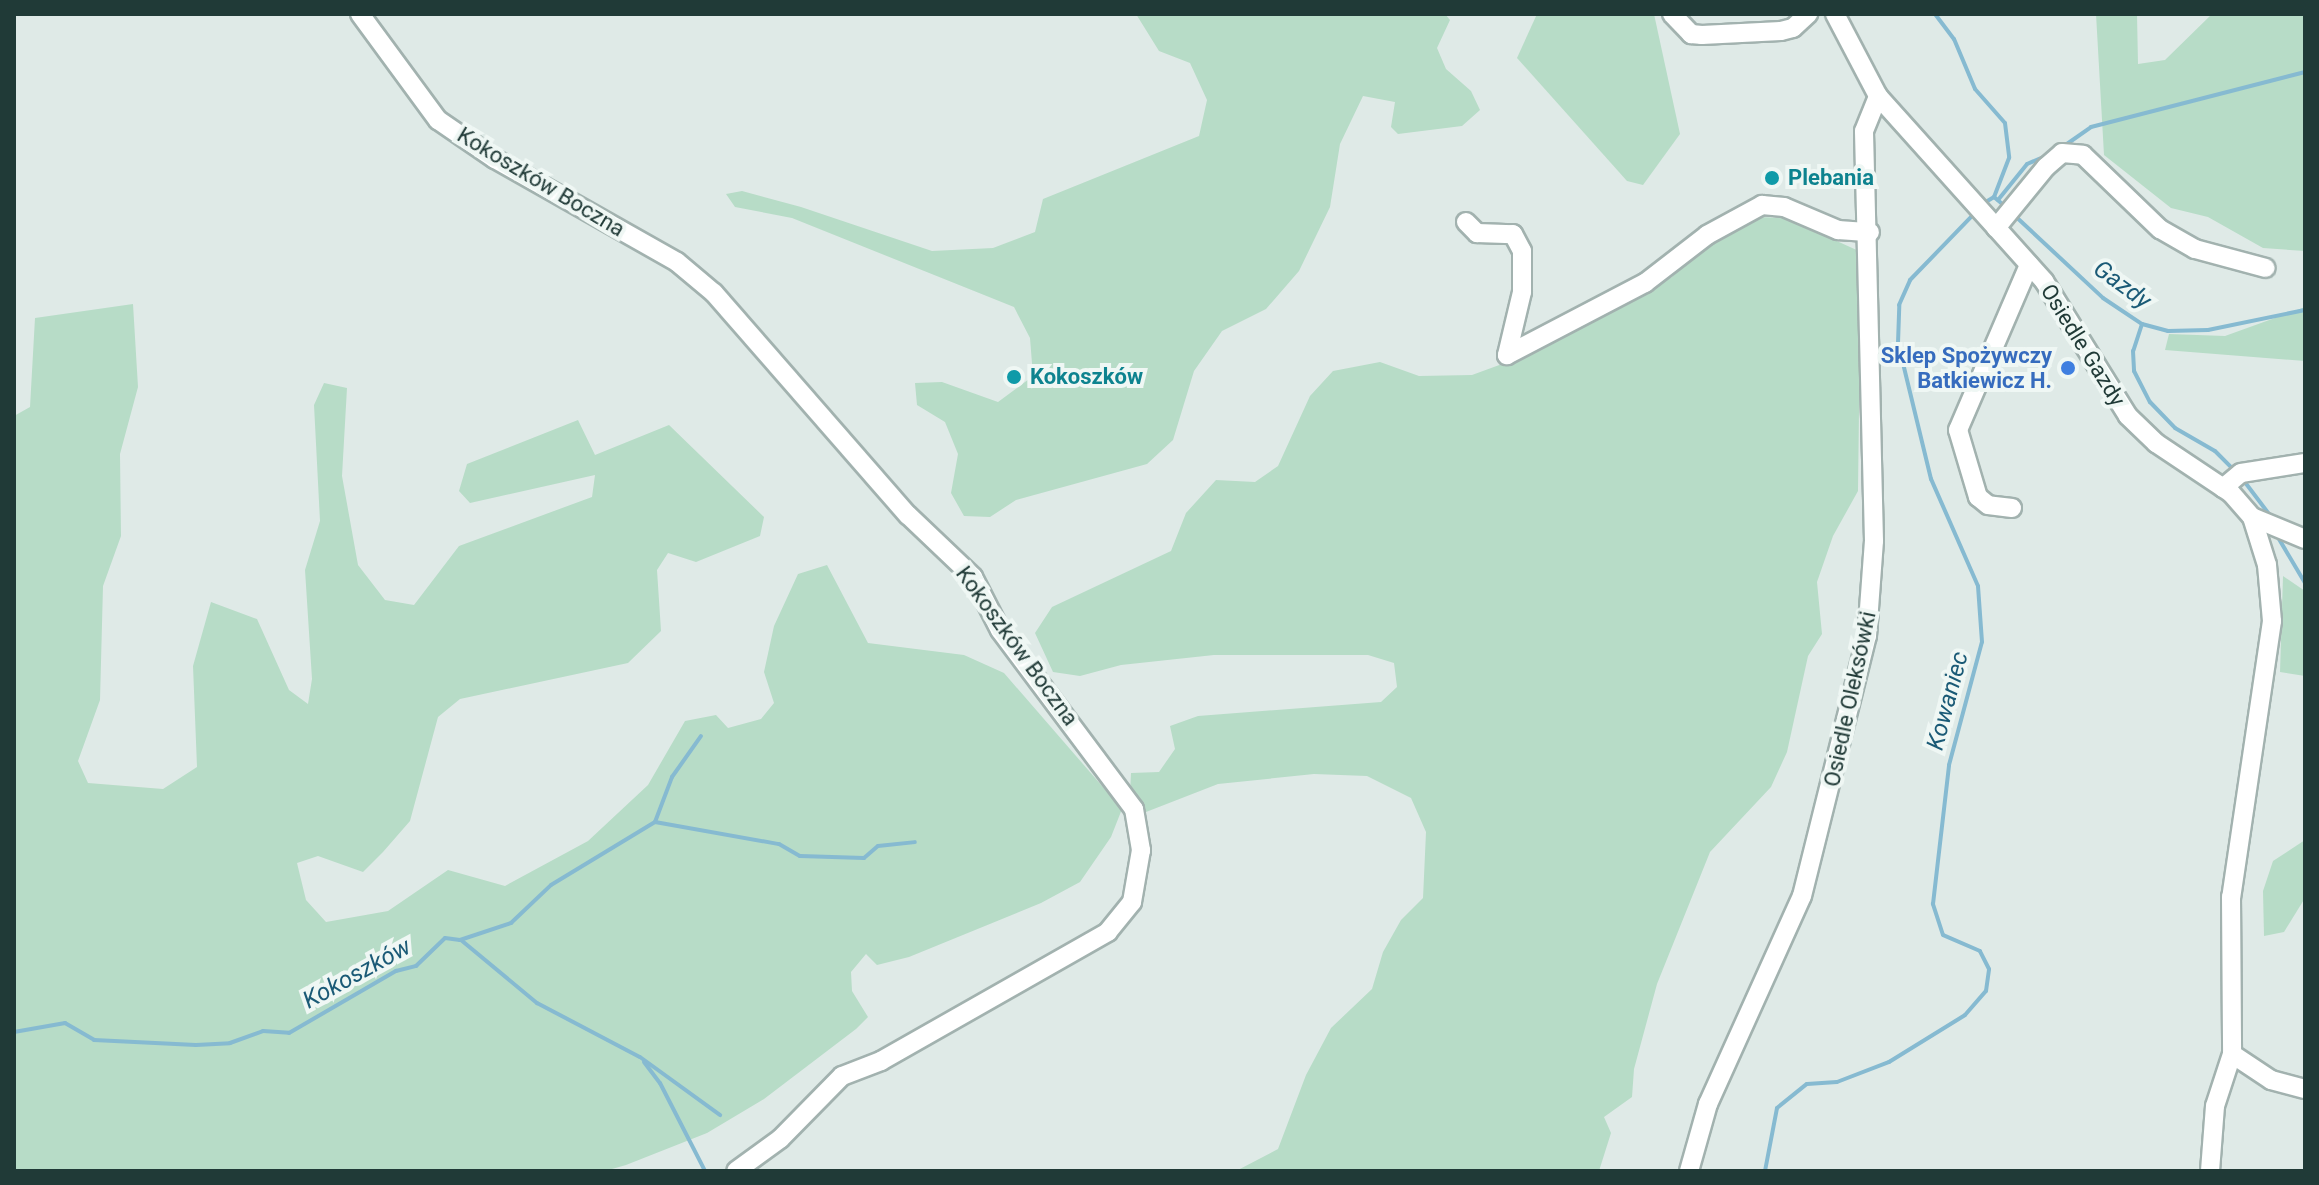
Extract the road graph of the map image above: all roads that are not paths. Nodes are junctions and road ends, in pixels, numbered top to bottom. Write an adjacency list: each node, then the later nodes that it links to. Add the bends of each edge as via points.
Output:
1 (360, 14): 20 (street, Kokoszków Boczna, via 438,120 495,159 677,262 714,293 908,515 973,577 1000,630 1134,809 1141,850 1132,902 1108,932 881,1061 842,1076 780,1139)
2 (1672, 14): 3 (street, via 1691,34 1702,35 1781,31)
3 (1808, 14)
4 (1835, 14): 5 (street)
5 (1878, 96): 6 (street); 7 (street, Osiedle Oleksówki, via 1868,111)
6 (1895, 117): 7 (street, via 1876,134); 9 (street, via 1972,202)
7 (1867, 152): 10 (street, Osiedle Oleksówki)
8 (1466, 222): 10 (street, via 1477,233 1513,234 1522,251 1522,292 1507,355 1645,283 1707,235 1762,205 1784,207 1838,230)
9 (1998, 223): 11 (street, Osiedle Gazdy); 12 (street, via 2062,153 2083,155 2160,229 2195,249)
10 (1870, 232): 21 (street, Osiedle Oleksówki, via 1874,541 1861,667 1802,896 1708,1104)
11 (2029, 265): 14 (street, Osiedle Gazdy, via 2057,300 2128,416 2156,443); 15 (street, via 1958,430 1978,497 1988,505)
12 (2266, 268)
13 (2305, 463): 14 (street)
14 (2231, 481): 16 (street, Osiedle Gazdy)
15 (2012, 508)
16 (2252, 517): 17 (street); 18 (street, via 2267,565 2272,621 2231,897)
17 (2301, 538)
18 (2232, 1054): 19 (street, via 2271,1080); 22 (street, via 2215,1106)
19 (2305, 1089)
20 (736, 1171)
21 (1689, 1171)
22 (2210, 1171)

